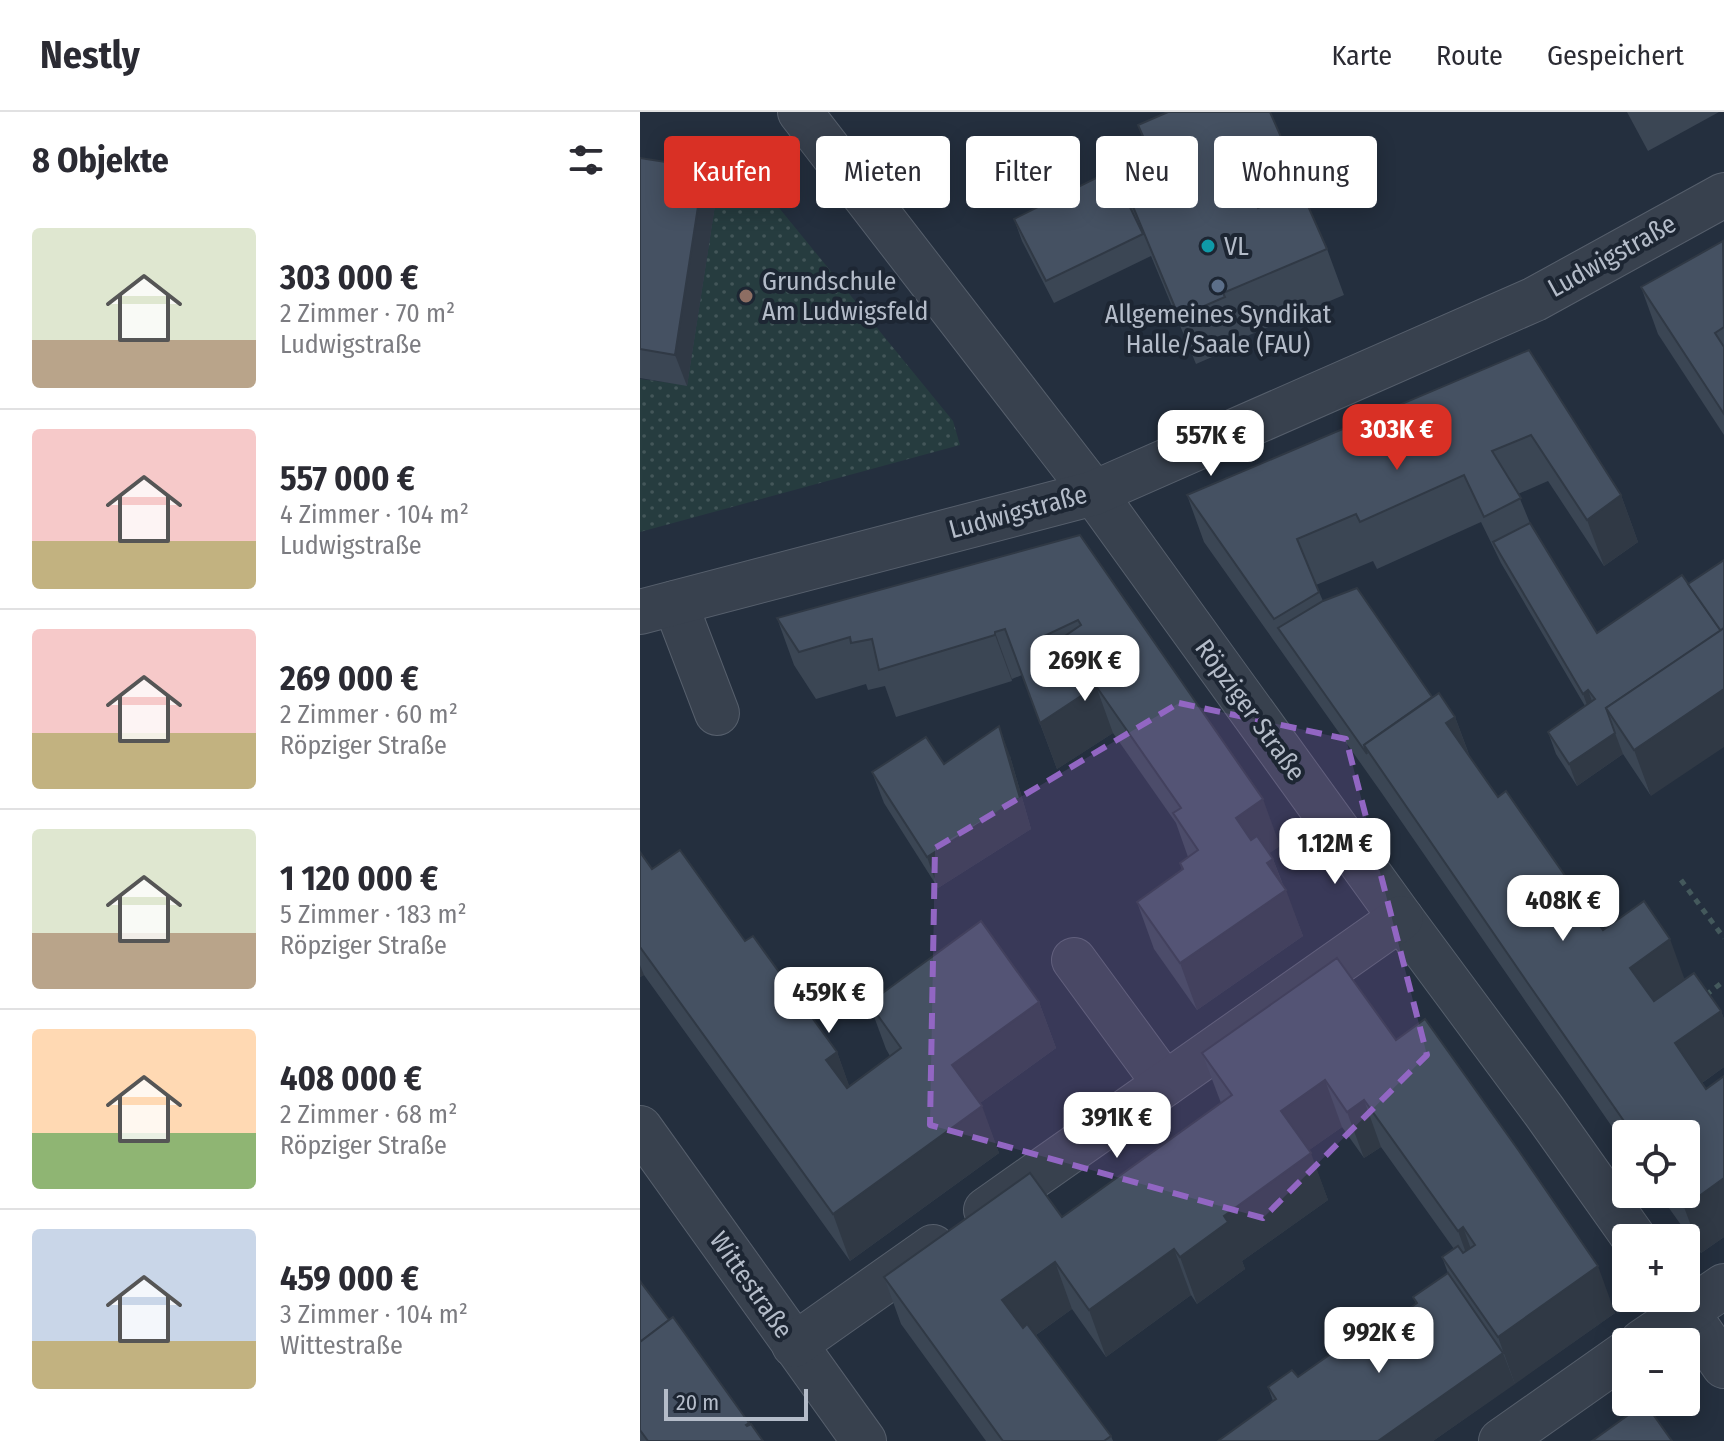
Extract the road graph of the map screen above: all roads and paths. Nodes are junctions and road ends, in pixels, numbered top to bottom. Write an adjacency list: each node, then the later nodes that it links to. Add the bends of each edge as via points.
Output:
1 (800, 112): 3 (street, Röpziger Straße)
2 (1724, 195): 3 (street, Ludwigstraße, via 1535,299)
3 (1094, 493): 4 (street, Ludwigstraße); 7 (street, Röpziger Straße)
4 (658, 607): 5 (street)
5 (717, 713)
6 (1681, 880): 8 (path)
7 (1401, 918): 12 (street); 14 (street, Röpziger Straße)
8 (1724, 938)
9 (1074, 960): 12 (street)
10 (1724, 981): 11 (path)
11 (1702, 997)
12 (1165, 1084): 20 (street)
13 (640, 1128): 20 (street, Wittestraße)
14 (1624, 1224)
15 (1724, 1286): 16 (street)
16 (1700, 1297)
17 (1674, 1312): 19 (street)
18 (1687, 1312): 22 (street)
19 (1657, 1328)
20 (794, 1345): 23 (street, Wittestraße)
21 (1612, 1363): 24 (street)
22 (1724, 1366)
23 (864, 1441)
24 (1501, 1441)

